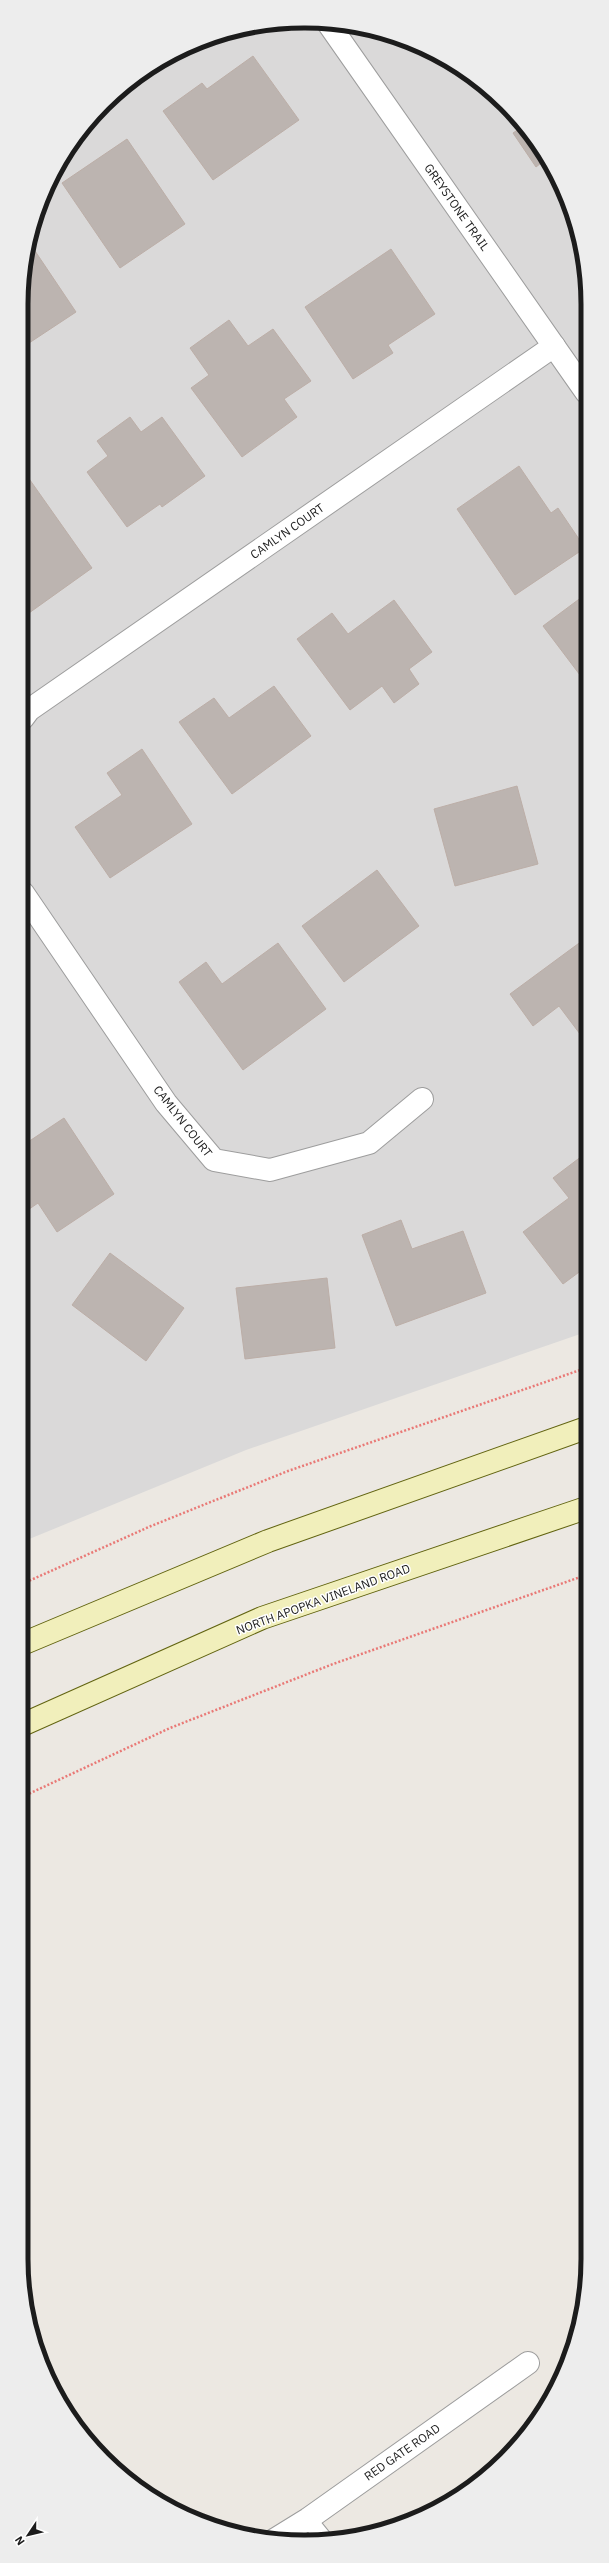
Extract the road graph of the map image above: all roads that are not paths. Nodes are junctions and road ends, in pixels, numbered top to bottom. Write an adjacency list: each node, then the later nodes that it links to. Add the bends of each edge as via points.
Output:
1 (333, 30): 2 (street, GREYSTONE TRAIL)
2 (554, 346): 3 (street, GREYSTONE TRAIL); 4 (street, CAMLYN COURT)
3 (581, 385)
4 (28, 711)
5 (28, 900): 6 (street, CAMLYN COURT, via 166,1103 214,1160 270,1170 369,1143)
6 (422, 1099)
7 (581, 1430): 9 (street, via 268,1541)
8 (581, 1510): 10 (street, NORTH APOPKA VINELAND ROAD, via 262,1618)
9 (28, 1641)
10 (28, 1722)
11 (528, 2363): 12 (street, RED GATE ROAD)
12 (308, 2519): 13 (street, RED GATE ROAD); 14 (lane)
13 (284, 2534)
14 (320, 2534)

